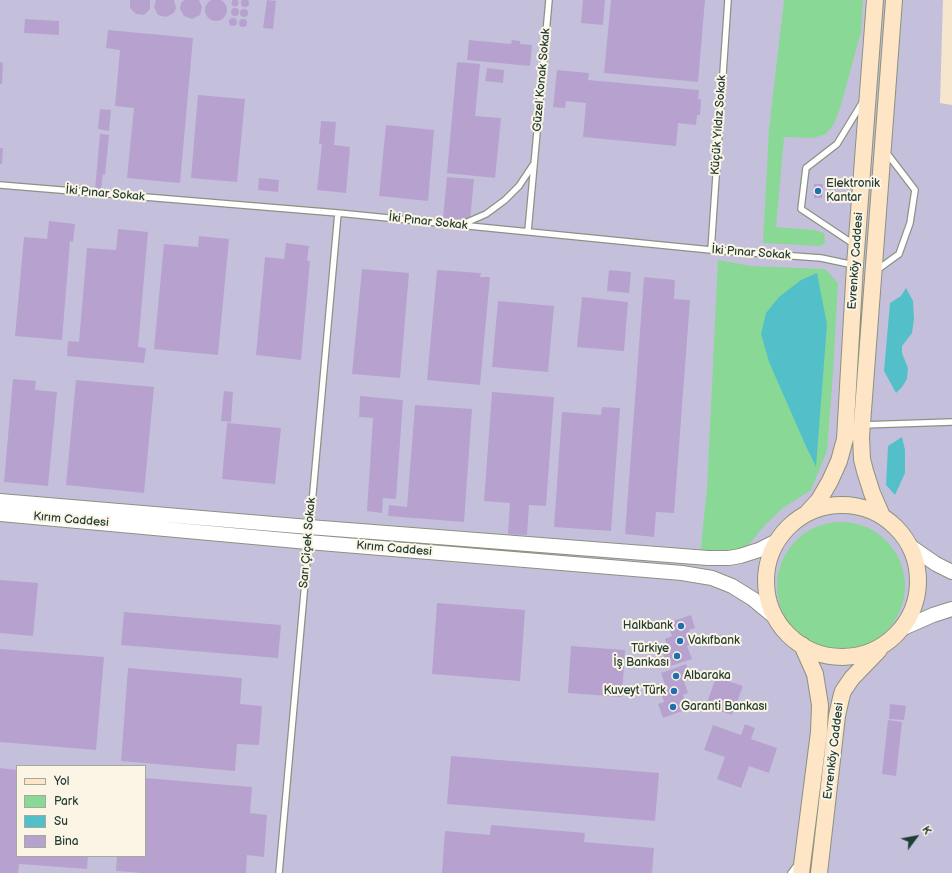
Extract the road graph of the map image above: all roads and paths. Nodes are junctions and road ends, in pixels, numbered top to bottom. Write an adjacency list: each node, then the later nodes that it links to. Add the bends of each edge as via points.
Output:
1 (550, 0): 7 (lane, Güzel Konak Sokak)
2 (728, 0): 13 (lane, Küçük Yıldız Sokak)
3 (875, 0): 5 (main road, Evrenköy Caddesi)
4 (894, 0): 6 (main road, Evrenköy Caddesi)
5 (868, 94): 12 (main road, Evrenköy Caddesi); 12 (lane, via 837,144 806,168 801,209)
6 (883, 149): 15 (main road, Evrenköy Caddesi); 15 (lane, via 915,190 910,223 899,254)
7 (535, 161): 10 (lane, Güzel Konak Sokak, via 525,179 505,200 486,214); 11 (lane, Güzel Konak Sokak)
8 (0, 185): 9 (lane, İki Pınar Sokak)
9 (338, 213): 10 (lane, İki Pınar Sokak); 22 (lane, Sarı Çiçek Sokak)
10 (461, 225): 11 (lane, İki Pınar Sokak)
11 (528, 231): 13 (lane, İki Pınar Sokak)
12 (856, 246): 14 (main road, Evrenköy Caddesi)
13 (711, 250): 14 (lane, İki Pınar Sokak, via 821,258)
14 (855, 265): 19 (main road, Evrenköy Caddesi, via 845,438 832,476 819,500)
15 (874, 273): 17 (main road, Evrenköy Caddesi)
16 (952, 422): 17 (lane)
17 (862, 425): 21 (main road, Evrenköy Caddesi, via 865,471)
18 (0, 501): 22 (street, Kırım Caddesi)
19 (808, 512): 21 (main road, via 826,506 846,504 865,508); 23 (main road, via 791,524)
20 (0, 514): 24 (street, Kırım Caddesi)
21 (882, 516): 25 (main road, via 898,529)
22 (309, 527): 23 (street, Kırım Caddesi, via 719,559 750,554); 24 (lane, Sarı Çiçek Sokak)
23 (777, 541): 28 (main road, via 768,562 766,585)
24 (308, 542): 28 (street, Kırım Caddesi, via 699,575 732,586); 33 (lane, Sarı Çiçek Sokak)
25 (910, 546): 26 (street); 29 (main road, via 918,567 918,589 913,610)
26 (952, 572)
27 (952, 609): 29 (street)
28 (776, 618): 31 (main road, via 783,629)
29 (902, 629): 30 (main road)
30 (885, 644): 31 (main road, via 865,654 844,657 822,654); 35 (main road, Evrenköy Caddesi, via 852,678 841,698)
31 (802, 645): 32 (main road, Evrenköy Caddesi, via 815,674 820,705 819,732)
32 (801, 866): 34 (lane)
33 (279, 873)
34 (791, 873)
35 (819, 873)

